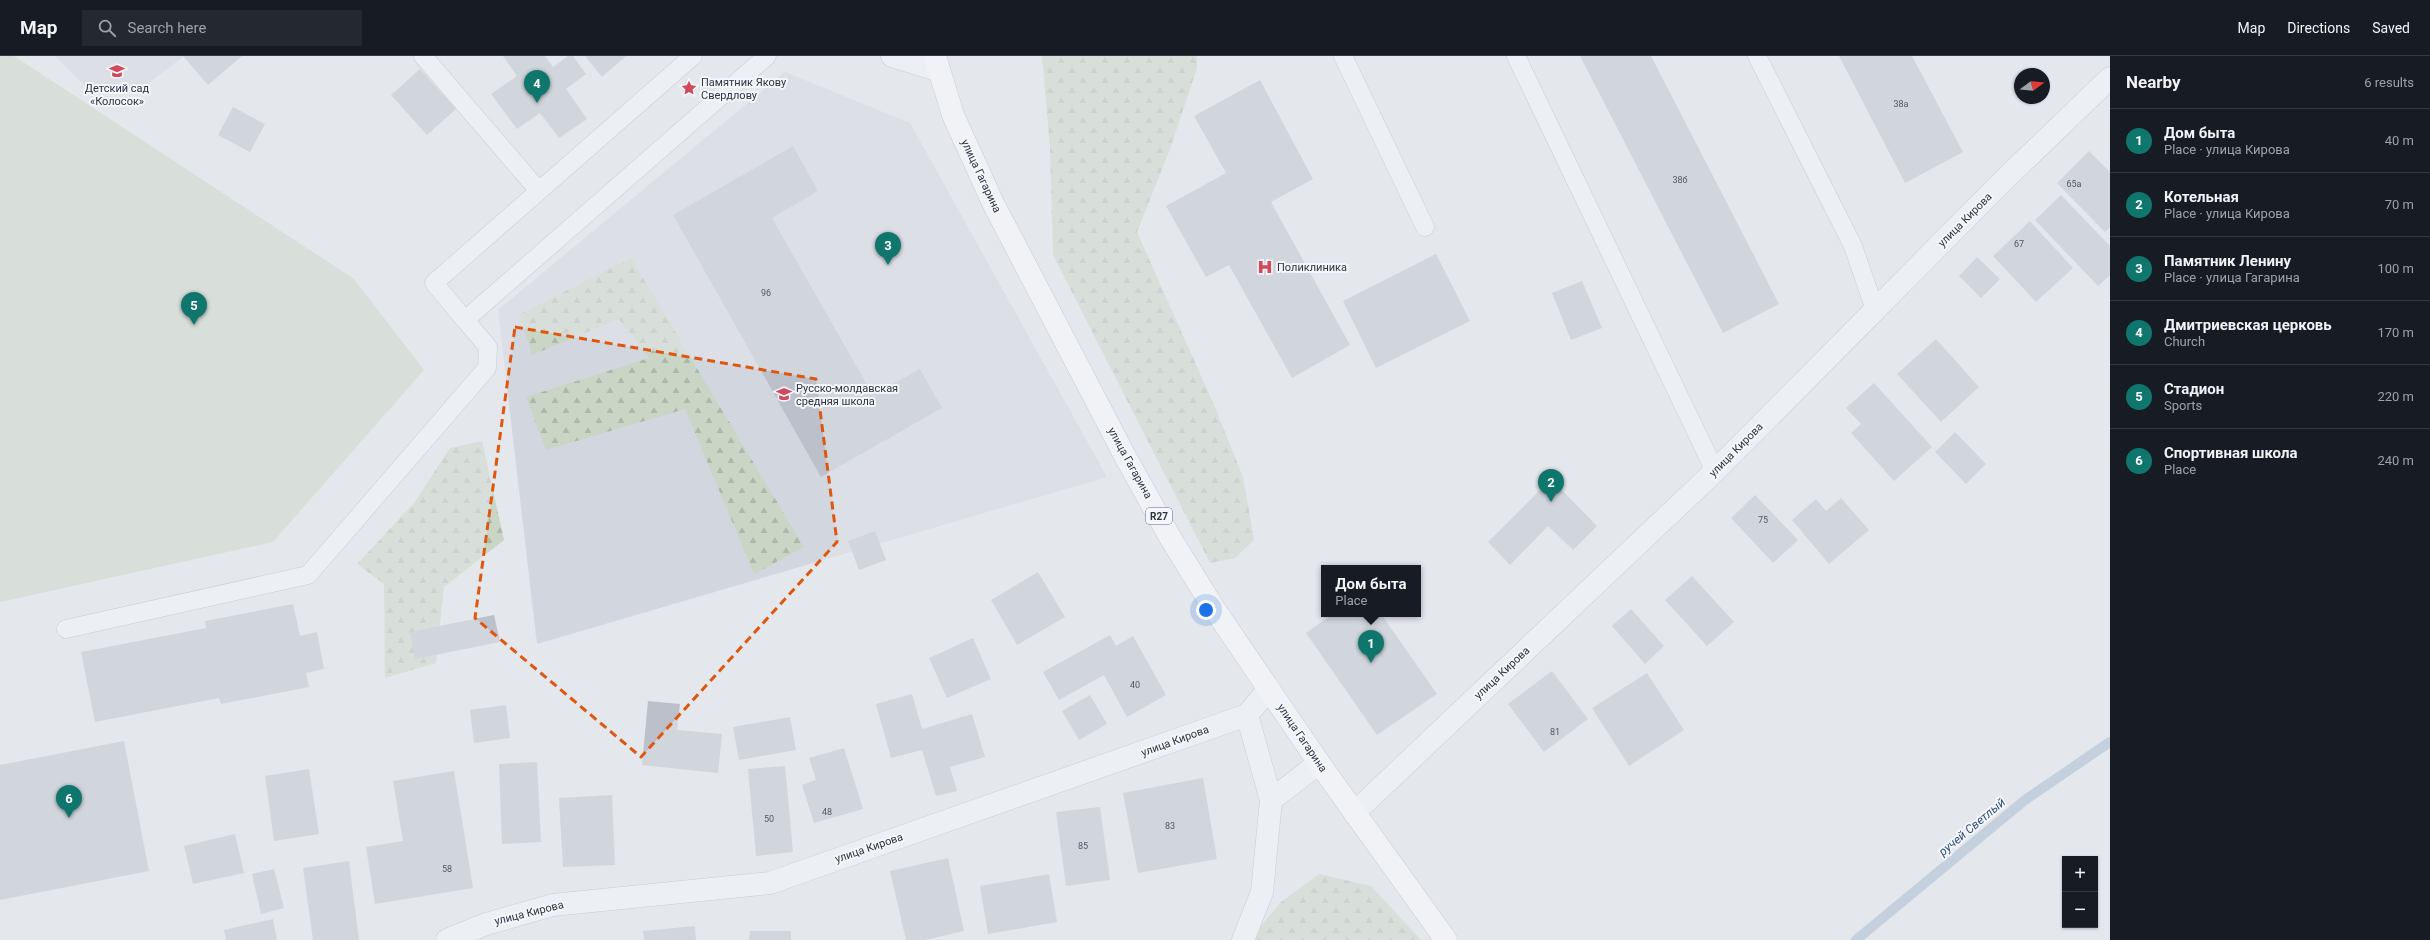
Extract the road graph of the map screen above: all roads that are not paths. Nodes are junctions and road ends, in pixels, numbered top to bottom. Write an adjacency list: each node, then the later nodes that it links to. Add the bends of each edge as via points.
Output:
1 (423, 56): 10 (lane)
2 (693, 56): 10 (lane)
3 (767, 56): 13 (lane)
4 (892, 56): 8 (street)
5 (1343, 56): 11 (lane)
6 (1516, 56): 14 (lane)
7 (1757, 56): 12 (lane, via 1853,246)
8 (936, 63): 16 (main road, улица Гагарина / R27, via 953,115 993,203 1126,458 1213,607)
9 (2110, 78): 12 (street, улица Кирова)
10 (539, 191): 13 (lane, via 434,283)
11 (1425, 227)
12 (1875, 310): 14 (street, улица Кирова)
13 (465, 320): 15 (lane, via 488,347 487,368 308,575)
14 (1715, 472): 20 (street, улица Кирова)
15 (66, 629)
16 (1269, 689): 17 (street); 18 (main road, улица Гагарина / R27)
17 (1247, 715): 19 (street); 21 (street, улица Кирова, via 770,882 553,905 486,924)
18 (1319, 763): 19 (street); 20 (main road, улица Гагарина / R27)
19 (1270, 800): 22 (street, via 1262,892)
20 (1354, 813): 23 (main road, улица Гагарина / R27)
21 (447, 940)
22 (1243, 940)
23 (1446, 940)

